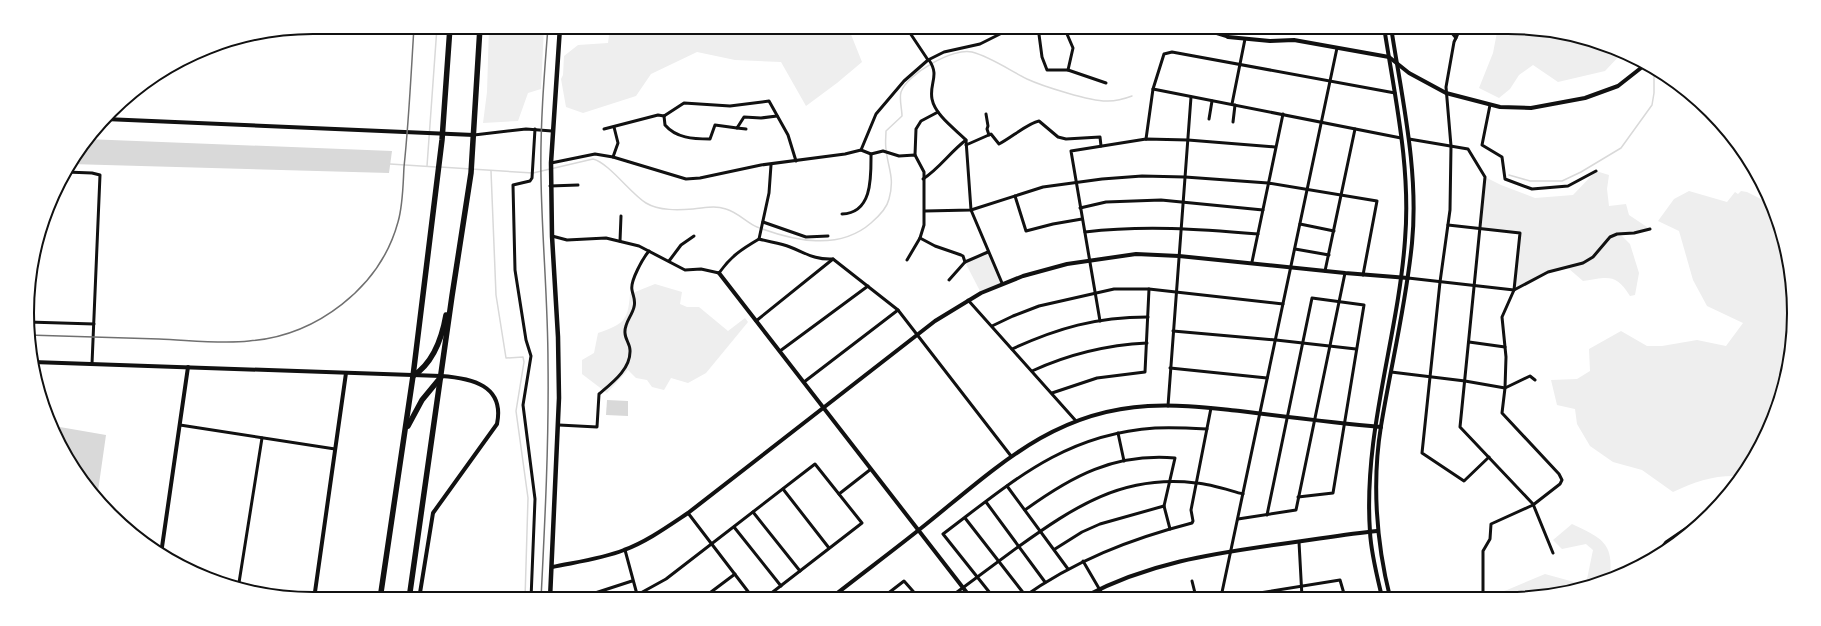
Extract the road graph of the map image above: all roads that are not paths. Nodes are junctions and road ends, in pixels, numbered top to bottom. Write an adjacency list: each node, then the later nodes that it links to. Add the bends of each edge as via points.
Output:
1 (449, 34): 48 (highway)
2 (480, 34): 49 (highway)
3 (559, 34): 47 (main road)
4 (911, 34): 18 (street)
5 (1000, 34): 18 (street, via 980,44 944,52)
6 (1038, 34): 22 (street, via 1042,57 1048,70)
7 (1067, 34): 22 (street, via 1073,48)
8 (1218, 34): 13 (street)
9 (1385, 34): 17 (street)
10 (1392, 34): 19 (street)
11 (1454, 34): 14 (street)
12 (1458, 34): 14 (street)
13 (1228, 37): 15 (street)
14 (1456, 38): 27 (street)
15 (1245, 39): 16 (street, via 1294,40); 20 (street)
16 (1337, 48): 17 (street); 23 (street)
17 (1389, 57): 19 (street); 26 (street)
18 (929, 60): 32 (street, via 935,71 932,100); 60 (street, via 904,81 876,114)
19 (1396, 63): 27 (street); 52 (street)
20 (1240, 64): 23 (street); 25 (street, via 1172,52 1164,54); 30 (street)
21 (1641, 68): 31 (street, via 1618,86 1585,98 1530,108 1500,108)
22 (1068, 70): 24 (street)
23 (1330, 80): 26 (street); 40 (street)
24 (1106, 83)
25 (1153, 89): 28 (street); 53 (street)
26 (1395, 93): 51 (street)
27 (1446, 94): 31 (street); 58 (street)
28 (1191, 97): 29 (street); 55 (street)
29 (1212, 101): 30 (street); 37 (street)
30 (1234, 104): 34 (street); 39 (street)
31 (1490, 105): 67 (street, via 1482,145 1502,157 1505,179 1532,189 1568,186)
32 (938, 112): 54 (street); 62 (street, via 921,121 916,129)
33 (986, 114): 50 (street)
34 (1283, 114): 40 (street); 59 (street)
35 (664, 116): 36 (street, via 684,103 730,106 769,101); 41 (street, via 658,115); 42 (street, via 665,125 678,136 700,140 710,140 715,125)
36 (777, 116): 42 (street, via 744,117); 64 (street, via 788,135)
37 (1209, 118)
38 (113, 119): 48 (street)
39 (1232, 122)
40 (1322, 122): 46 (street); 75 (street)
41 (614, 127): 44 (street); 63 (street, via 618,144)
42 (737, 128): 45 (street)
43 (535, 129): 47 (street); 49 (street); 239 (street, via 532,178 513,186 515,270 531,356 523,405 535,499)
44 (604, 129)
45 (746, 129)
46 (1355, 129): 51 (street); 76 (street)
47 (552, 131): 65 (main road)
48 (440, 134): 49 (street); 157 (highway)
49 (474, 135): 128 (highway, via 472,173)
50 (989, 135): 56 (street); 57 (street, via 991,134 999,144 1032,122 1039,121 1058,137 1100,136)
51 (1401, 138): 117 (street, via 1408,206)
52 (1409, 138): 58 (street); 118 (street, via 1413,206)
53 (1146, 139): 55 (street); 57 (street)
54 (966, 140): 56 (street); 70 (street, via 936,170)
55 (1188, 140): 59 (street); 69 (street)
56 (966, 145): 80 (street)
57 (1101, 146): 71 (street, via 1071,151)
58 (1451, 146): 88 (street); 90 (street, via 1468,149 1486,177)
59 (1275, 147): 72 (street)
60 (861, 150): 61 (street); 64 (street)
61 (871, 154): 62 (street, via 883,151 899,156); 83 (street, via 872,184 866,200 858,209)
62 (915, 155): 70 (street, via 924,172)
63 (613, 157): 65 (street, via 595,154); 66 (street, via 686,179 711,177)
64 (796, 161): 66 (street)
65 (551, 163): 74 (main road)
66 (771, 165): 86 (street, via 770,193)
67 (1596, 171)
68 (72, 172): 137 (street, via 100,176)
69 (1185, 177): 71 (street, via 1142,176); 72 (street); 78 (street)
70 (923, 179): 82 (street)
71 (1076, 182): 77 (street, via 1043,187); 79 (street)
72 (1268, 183): 75 (street); 81 (street)
73 (578, 185): 74 (street)
74 (550, 186): 95 (main road)
75 (1307, 189): 76 (street); 87 (street)
76 (1341, 195): 92 (street); 116 (street, via 1377,201)
77 (1015, 196): 80 (street); 85 (street, via 1026,231)
78 (1183, 202): 79 (street, via 1136,200 1106,202); 81 (street); 89 (street)
79 (1080, 208): 85 (street)
80 (970, 210): 82 (street); 103 (street)
81 (1262, 210): 94 (street)
82 (925, 211): 98 (street)
83 (842, 214)
84 (621, 216): 100 (street)
85 (1082, 219): 93 (street)
86 (763, 222): 97 (street, via 806,237); 99 (street)
87 (1300, 224): 92 (street); 101 (street)
88 (1448, 225): 90 (street); 120 (street)
89 (1181, 228): 93 (street); 94 (street); 105 (street)
90 (1480, 229): 123 (street); 125 (street, via 1520,233)
91 (1650, 229): 125 (street, via 1610,237 1593,257 1583,263 1548,272)
92 (1334, 231): 104 (street)
93 (1085, 232): 108 (street)
94 (1258, 234): 111 (street)
95 (552, 236): 100 (street, via 567,240 606,238); 175 (main road, via 558,337)
96 (694, 236): 109 (street, via 681,245)
97 (828, 236)
98 (920, 238): 107 (street); 110 (street, via 963,256)
99 (759, 239): 106 (street, via 790,247 821,260); 114 (street, via 728,260)
100 (620, 241): 102 (street)
101 (1295, 249): 104 (street); 112 (street)
102 (649, 251): 109 (street); 175 (street, via 632,283 635,307 626,323 625,333 630,348 628,360 614,382 599,394 598,427)
103 (988, 252): 110 (street); 121 (street)
104 (1329, 255): 113 (street)
105 (1179, 256): 108 (street, via 1136,254); 111 (street); 126 (street)
106 (833, 259): 122 (street); 134 (street)
107 (907, 260)
108 (1089, 260): 121 (street, via 1053,267); 127 (street)
109 (669, 261): 114 (street, via 685,270)
110 (965, 262): 119 (street)
111 (1252, 262): 112 (street)
112 (1291, 267): 113 (street); 131 (street)
113 (1325, 271): 115 (street)
114 (719, 272): 134 (street)
115 (1345, 273): 116 (street); 130 (street)
116 (1363, 275): 117 (street)
117 (1401, 278): 118 (street); 176 (street)
118 (1408, 278): 120 (street); 155 (street)
119 (949, 280)
120 (1440, 282): 123 (street); 159 (street)
121 (1002, 284): 129 (street)
122 (868, 286): 132 (street); 149 (street)
123 (1475, 286): 125 (street); 142 (street)
124 (1149, 288): 126 (street); 127 (street, via 1114,289); 133 (street)
125 (1514, 290): 146 (street, via 1502,317)
126 (1176, 292): 131 (street); 139 (street)
127 (1095, 293): 135 (street); 138 (street, via 1039,306)
128 (452, 296): 157 (highway, via 436,348 420,372); 158 (highway)
129 (968, 300): 138 (street); 140 (street)
130 (1338, 301): 144 (street, via 1312,298); 145 (street); 148 (street, via 1364,305)
131 (1283, 304): 141 (street)
132 (898, 310): 140 (street); 163 (street)
133 (1148, 317): 135 (street, via 1122,317); 143 (street)
134 (756, 321): 149 (street)
135 (1100, 321): 147 (street, via 1058,330)
136 (35, 322): 137 (street)
137 (94, 324): 151 (street)
138 (992, 326): 147 (street)
139 (1173, 331): 141 (street); 153 (street)
140 (917, 335): 167 (street); 183 (street)
141 (1276, 340): 144 (street); 160 (street)
142 (1469, 342): 146 (street); 162 (street)
143 (1147, 343): 154 (street, via 1090,350 1048,363); 165 (street, via 1145,372 1097,378)
144 (1303, 343): 145 (street); 170 (street)
145 (1331, 346): 148 (street); 171 (street)
146 (1505, 347): 164 (street)
147 (1012, 349): 154 (street)
148 (1356, 349): 173 (street)
149 (780, 351): 163 (street)
150 (38, 362): 151 (street)
151 (92, 364): 152 (street)
152 (188, 367): 156 (street); 174 (street)
153 (1170, 368): 160 (street); 166 (street)
154 (1032, 371): 165 (street)
155 (1391, 372): 159 (street); 177 (street)
156 (346, 373): 157 (street); 182 (street)
157 (413, 376): 158 (street); 179 (highway)
158 (441, 376): 179 (highway, via 414,411); 237 (highway); 238 (street, via 463,378 479,383 494,399 499,416 493,432 433,513)
159 (1430, 376): 162 (street); 184 (street, via 1422,453 1464,481)
160 (1268, 378): 169 (street)
161 (1535, 380): 164 (street, via 1530,376)
162 (1465, 381): 164 (street); 184 (street, via 1460,427)
163 (804, 382): 167 (street)
164 (1505, 388): 195 (street, via 1502,413 1560,474 1562,480)
165 (1052, 393): 172 (street)
166 (1168, 406): 168 (street); 172 (street, via 1128,407)
167 (823, 408): 186 (street); 199 (street)
168 (1211, 408): 169 (street); 178 (street)
169 (1261, 414): 170 (street); 192 (street)
170 (1289, 416): 171 (street); 200 (street)
171 (1316, 419): 173 (street); 193 (street)
172 (1076, 421): 183 (street, via 1039,438)
173 (1344, 422): 176 (street); 193 (street, via 1333,493)
174 (180, 425): 181 (street); 214 (street)
175 (559, 425): 222 (main road)
176 (1374, 426): 177 (street); 208 (street)
177 (1381, 427): 207 (street, via 1377,480)
178 (1207, 430): 180 (street, via 1155,428); 188 (street)
179 (405, 431): 236 (highway)
180 (1118, 433): 185 (street); 189 (street, via 1070,448 1037,465)
181 (262, 438): 182 (street); 227 (street)
182 (335, 449): 235 (street)
183 (1011, 456): 205 (street)
184 (1489, 457): 195 (street)
185 (1124, 461): 187 (street, via 1175,458); 197 (street, via 1080,475)
186 (870, 469): 191 (street); 205 (street)
187 (1170, 482): 188 (street); 196 (street); 206 (street, via 1142,484 1101,495 1080,505)
188 (1197, 483): 192 (street); 204 (street, via 1191,510 1192,522)
189 (1007, 486): 194 (street); 197 (street)
190 (783, 489): 191 (street, via 815,464); 198 (street); 215 (street)
191 (839, 494): 215 (street, via 862,523)
192 (1243, 494): 202 (street)
193 (1298, 497): 200 (street, via 1296,510)
194 (986, 502): 201 (street); 213 (street)
195 (1533, 505): 219 (street); 263 (street, via 1491,524 1490,539 1483,551)
196 (1164, 506): 204 (street); 216 (street, via 1100,524)
197 (1025, 510): 206 (street)
198 (753, 512): 203 (street); 224 (street)
199 (688, 514): 212 (street); 217 (street)
200 (1267, 515): 202 (street)
201 (965, 518): 220 (street); 226 (street, via 943,534)
202 (1238, 519): 218 (street)
203 (734, 527): 212 (street); 231 (street)
204 (1170, 529): 221 (street, via 1135,539)
205 (919, 530): 233 (street); 247 (street)
206 (1041, 531): 213 (street); 216 (street)
207 (1378, 531): 208 (street); 262 (street, via 1380,554)
208 (1370, 532): 210 (street); 261 (street)
209 (1680, 533): 211 (street)
210 (1299, 542): 218 (street); 232 (street)
211 (1665, 544)
212 (712, 545): 225 (street); 243 (street)
213 (1020, 546): 220 (street); 230 (street)
214 (162, 548)
215 (829, 548): 224 (street)
216 (1055, 549): 223 (street)
217 (625, 550): 222 (street); 228 (street)
218 (1231, 551): 234 (street, via 1170,563); 257 (street)
219 (1553, 553)
220 (999, 561): 226 (street); 253 (street)
221 (1083, 561): 223 (street); 234 (street)
222 (552, 567): 240 (main road)
223 (1068, 569): 230 (street)
224 (800, 571): 231 (street)
225 (734, 574): 244 (street); 245 (street)
226 (978, 577): 233 (street); 252 (street)
227 (239, 581)
228 (632, 581): 241 (street); 242 (street)
229 (1192, 581): 256 (street)
230 (1045, 582): 254 (street)
231 (781, 586): 246 (street)
232 (1301, 586): 258 (street); 259 (street); 260 (street, via 1340,580)
233 (963, 587): 250 (street); 251 (street)
234 (1099, 590): 255 (street)
235 (315, 592)
236 (381, 592)
237 (410, 592)
238 (420, 592)
239 (531, 592)
240 (550, 592)
241 (598, 592)
242 (636, 592)
243 (646, 592)
244 (711, 592)
245 (748, 592)
246 (773, 592)
247 (839, 592)
248 (890, 592): 249 (street, via 904,581)
249 (914, 592)
250 (957, 592)
251 (967, 592)
252 (989, 592)
253 (1020, 592)
254 (1029, 592)
255 (1095, 592)
256 (1195, 592)
257 (1222, 592)
258 (1264, 592)
259 (1302, 592)
260 (1344, 592)
261 (1381, 592)
262 (1389, 592)
263 (1483, 592)

